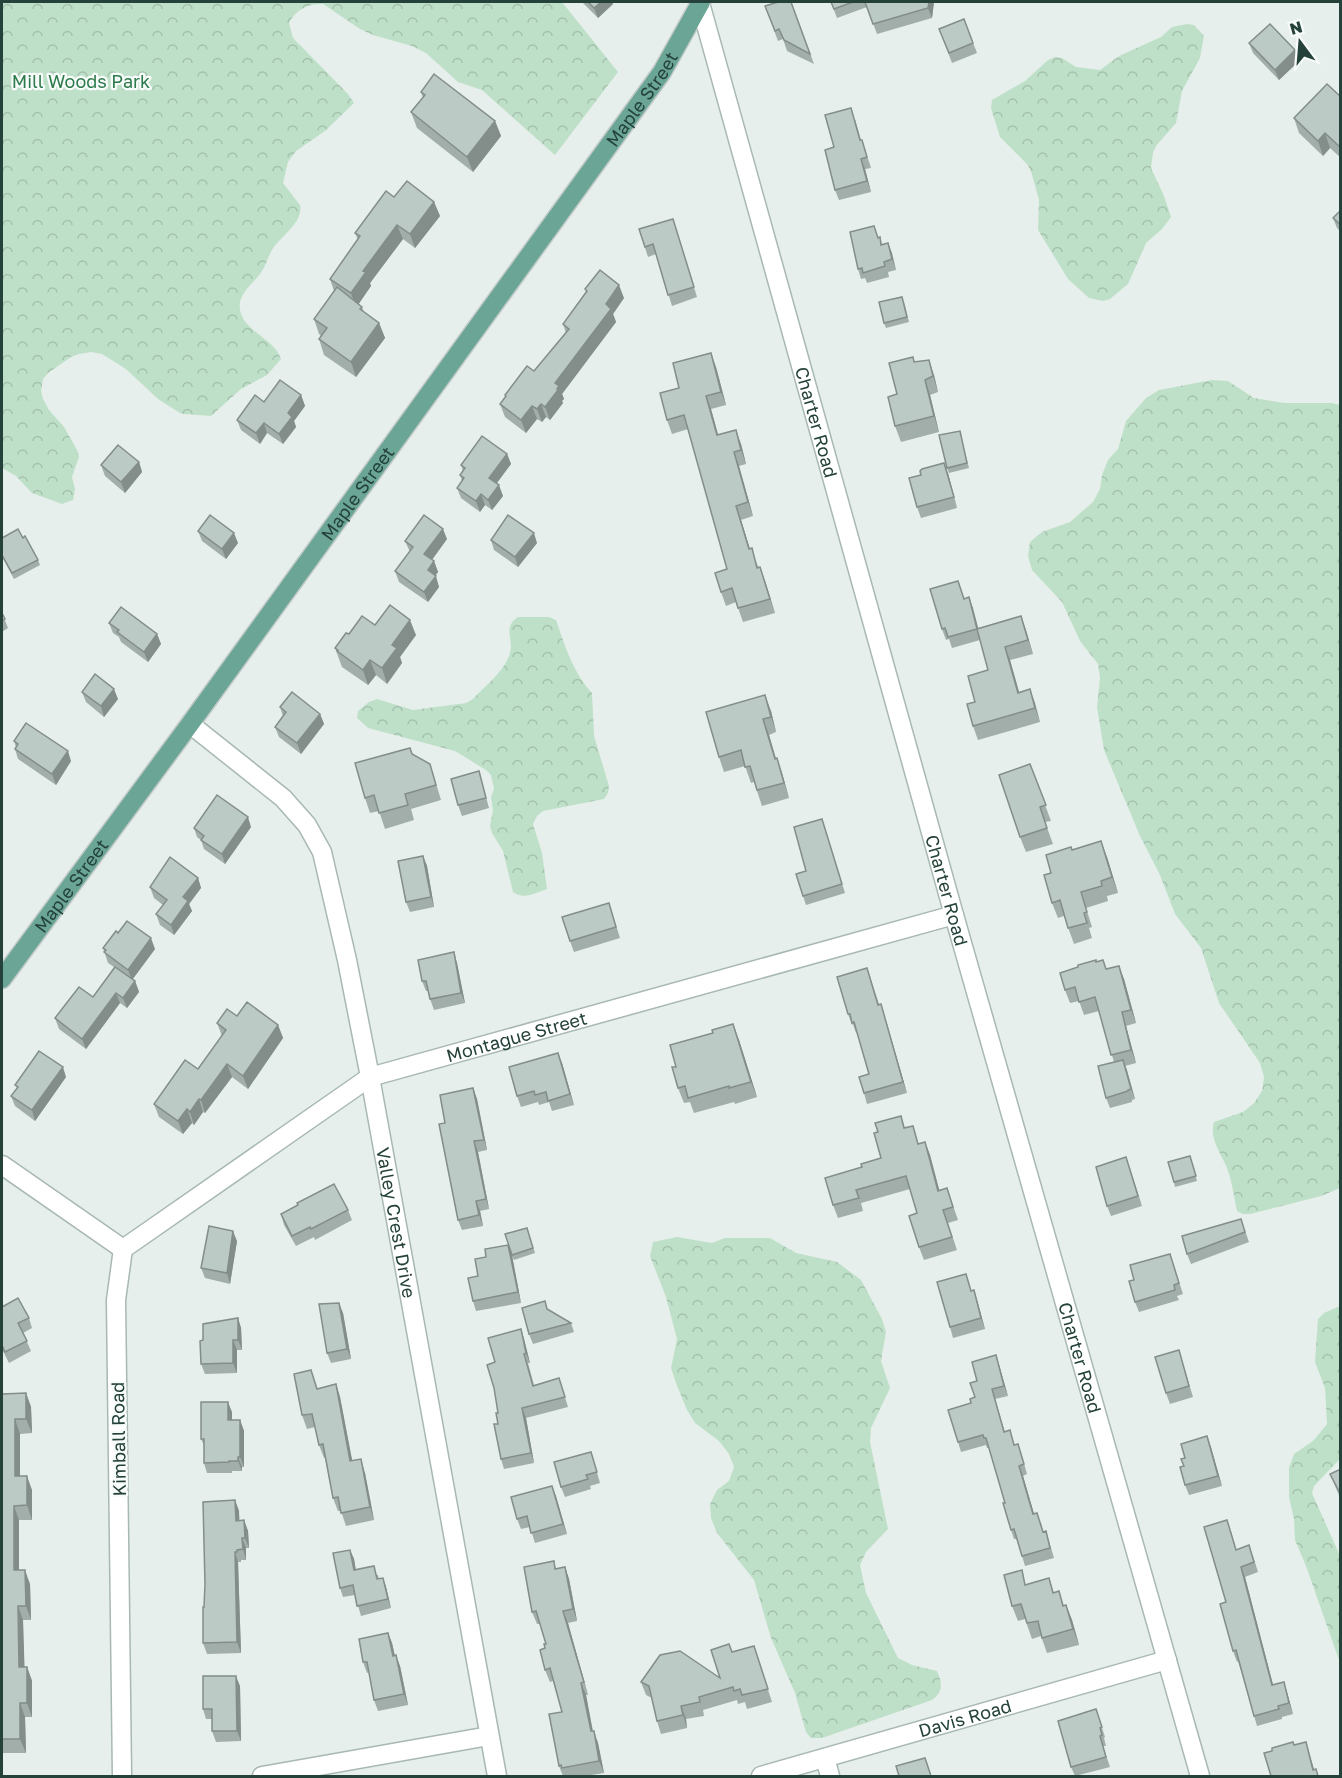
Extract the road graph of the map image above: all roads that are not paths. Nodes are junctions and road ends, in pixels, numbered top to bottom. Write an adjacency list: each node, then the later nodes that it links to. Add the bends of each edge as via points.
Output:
1 (700, 2): 2 (main road, Maple Street, via 662,72); 3 (street, Charter Road)
2 (190, 724): 4 (main road, Maple Street); 5 (street, Valley Crest Drive, via 283,798 307,825 322,852)
3 (954, 915): 5 (street, Montague Street); 8 (street, Charter Road)
4 (2, 978)
5 (370, 1077): 7 (street, Montague Street); 9 (street, Valley Crest Drive)
6 (2, 1165): 7 (street)
7 (123, 1249): 11 (street, Kimball Road, via 116,1300)
8 (1167, 1660): 10 (street, Davis Road); 16 (street, Charter Road)
9 (489, 1736): 12 (street); 13 (street, Valley Crest Drive)
10 (825, 1758): 14 (street, Davis Road); 15 (street)
11 (122, 1776)
12 (262, 1776)
13 (497, 1776)
14 (761, 1776)
15 (830, 1776)
16 (1200, 1776)

